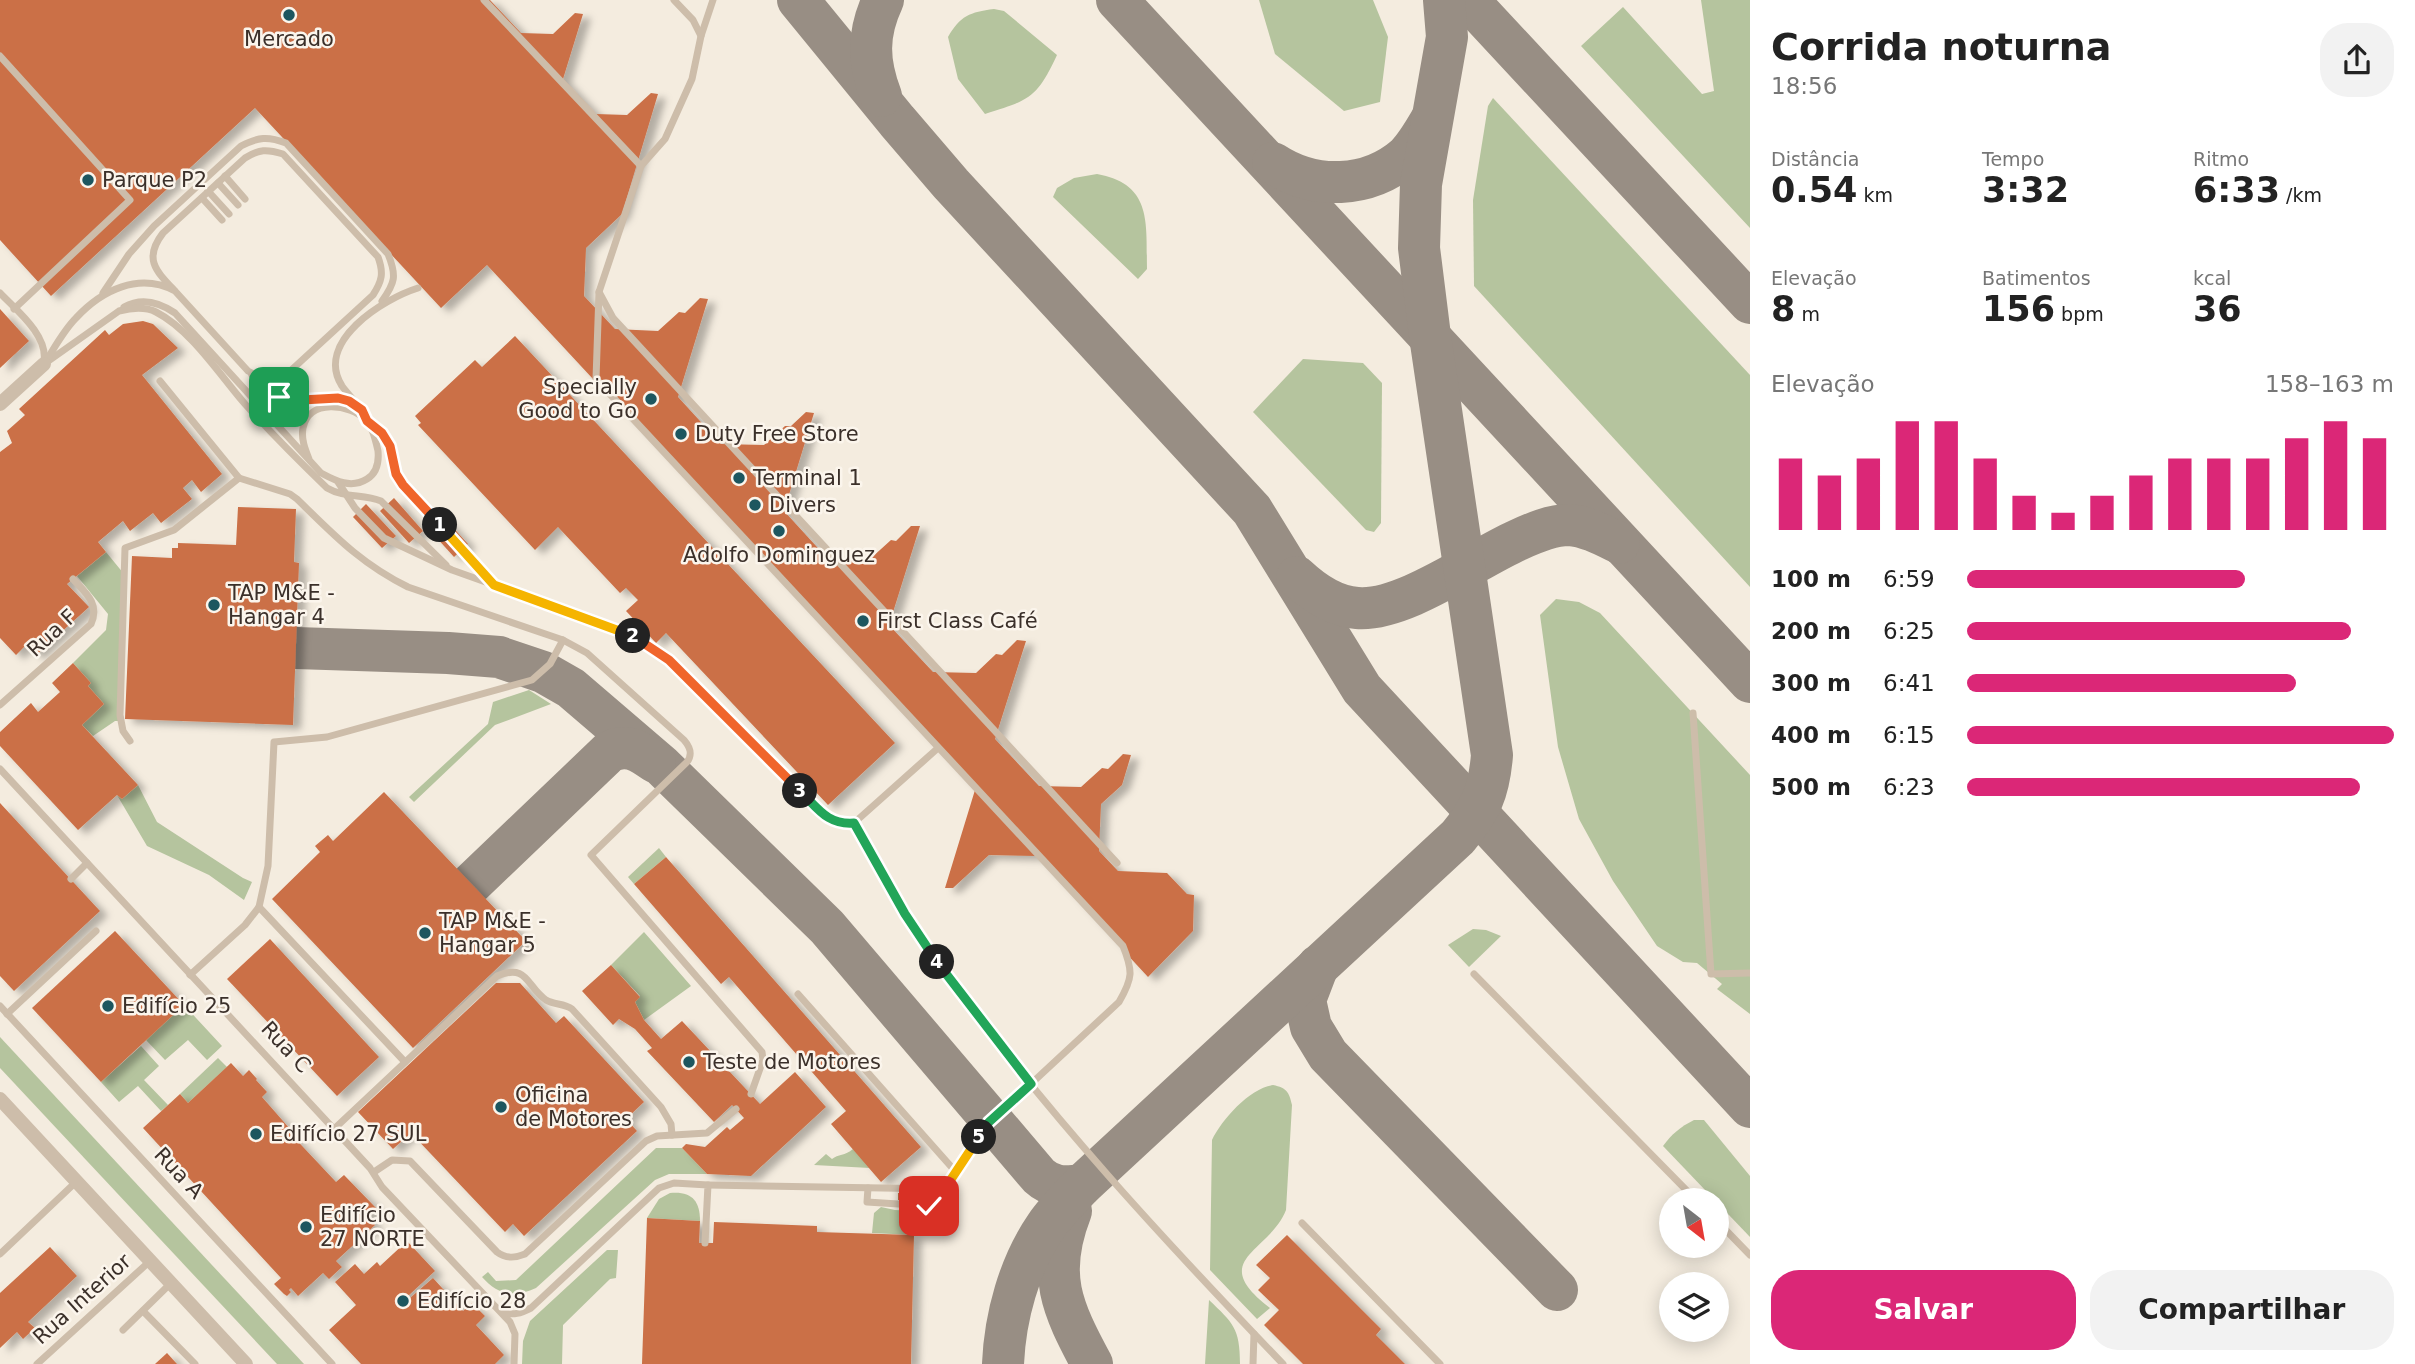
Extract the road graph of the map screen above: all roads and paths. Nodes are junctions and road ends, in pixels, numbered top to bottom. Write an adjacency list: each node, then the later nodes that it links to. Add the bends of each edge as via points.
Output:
1 (484, 0): 6 (lane)
2 (674, 0): 4 (lane)
3 (713, 0): 4 (lane)
4 (701, 36): 6 (lane, via 692,79 665,139)
5 (0, 57): 21 (lane, via 130,200)
6 (641, 166): 17 (lane)
7 (225, 176): 8 (lane); 11 (lane); 24 (lane, via 256,150 283,154 378,257 382,268 382,282 373,295 287,374 268,380)
8 (218, 183): 9 (lane); 12 (lane)
9 (208, 191): 10 (lane); 13 (lane)
10 (202, 198): 14 (lane); 16 (lane, via 156,243 154,266)
11 (245, 199)
12 (238, 205)
13 (229, 214)
14 (222, 220)
15 (418, 288): 20 (lane)
16 (175, 291): 19 (lane, via 148,282); 24 (lane)
17 (598, 292): 40 (lane, via 596,379); 44 (lane, via 612,318)
18 (0, 293): 21 (lane)
19 (101, 295): 20 (lane, via 154,226 241,146 271,137 286,143 388,254 394,268 393,285); 23 (lane, via 74,319)
20 (380, 305): 27 (lane, via 339,345 335,358 342,385)
21 (14, 309): 23 (lane, via 39,338)
22 (119, 311): 23 (lane); 29 (lane, via 141,301 163,304 175,313); 32 (lane, via 142,308 168,319 310,473 327,488)
23 (44, 364): 26 (street)
24 (248, 371): 27 (lane, via 279,397 338,398)
25 (160, 381): 30 (lane)
26 (0, 404)
27 (362, 410): 28 (lane)
28 (367, 421): 29 (lane, via 344,408 319,408 303,426); 31 (lane, via 377,445 377,466 365,481); 35 (lane, via 390,446 403,485)
29 (309, 459): 31 (lane, via 321,473)
30 (239, 478): 36 (lane, via 297,499 357,556 408,587); 39 (lane, via 174,530 125,548 120,715)
31 (338, 482): 32 (lane)
32 (345, 495): 33 (lane, via 384,538); 33 (lane, via 367,495 381,501)
33 (452, 570): 35 (lane)
34 (73, 579): 37 (lane, Rua F, via 94,605 91,624)
35 (494, 585): 42 (lane, via 640,638 669,660 827,817 839,824)
36 (563, 640): 46 (lane, via 550,664 532,680 327,737 274,743 268,866); 56 (lane, via 587,653 690,750 687,762 591,855 762,1052)
37 (0, 705)
38 (1693, 713): 48 (lane, via 1711,974)
39 (130, 741)
40 (938, 748): 42 (lane); 55 (lane, via 1123,946 1131,966 1130,983 1119,1002)
41 (0, 769): 43 (lane, Rua C)
42 (854, 823): 55 (lane, via 905,914 947,976)
43 (87, 863): 45 (lane); 50 (lane, Rua C)
44 (1117, 863)
45 (71, 879)
46 (259, 907): 50 (lane); 54 (lane)
47 (96, 931): 53 (lane)
48 (1750, 973)
49 (1474, 974): 66 (lane)
50 (190, 975): 59 (lane, Rua C)
51 (798, 994): 61 (lane)
52 (0, 1006): 53 (lane, Rua A)
53 (7, 1013): 84 (lane, Rua A)
54 (405, 1062): 59 (lane); 60 (lane, via 497,975 509,971 524,974 545,999 572,1009 661,1107)
55 (1031, 1084): 61 (lane, via 989,1122); 80 (lane, via 1076,1140)
56 (751, 1094)
57 (0, 1099): 63 (street)
58 (736, 1109): 60 (lane, via 707,1133)
59 (334, 1129): 62 (lane, Rua C)
60 (672, 1135): 62 (lane, via 646,1141 518,1257 497,1252 410,1161 393,1160)
61 (955, 1171): 67 (lane)
62 (374, 1172): 77 (lane, Rua C, via 382,1187)
63 (77, 1181): 71 (lane); 73 (street)
64 (708, 1185): 65 (lane); 70 (lane); 75 (lane, via 674,1183 659,1188)
65 (868, 1188): 67 (lane); 67 (lane, via 867,1202 929,1206)
66 (1684, 1188)
67 (943, 1189)
68 (1302, 1223): 88 (lane)
69 (1729, 1233): 72 (lane)
70 (705, 1244)
71 (0, 1254)
72 (1750, 1255)
73 (150, 1261): 74 (street); 81 (lane, Rua Interior)
74 (172, 1283): 76 (lane); 83 (street)
75 (531, 1308): 77 (lane, via 509,1314); 79 (lane, via 520,1318)
76 (143, 1311): 78 (lane); 82 (lane)
77 (499, 1311): 79 (lane, Rua C)
78 (123, 1330)
79 (515, 1334): 85 (lane)
80 (1254, 1334): 86 (lane); 87 (lane)
81 (37, 1364)
82 (195, 1364)
83 (246, 1364)
84 (332, 1364)
85 (514, 1364)
86 (1253, 1364)
87 (1283, 1364)
88 (1440, 1364)

